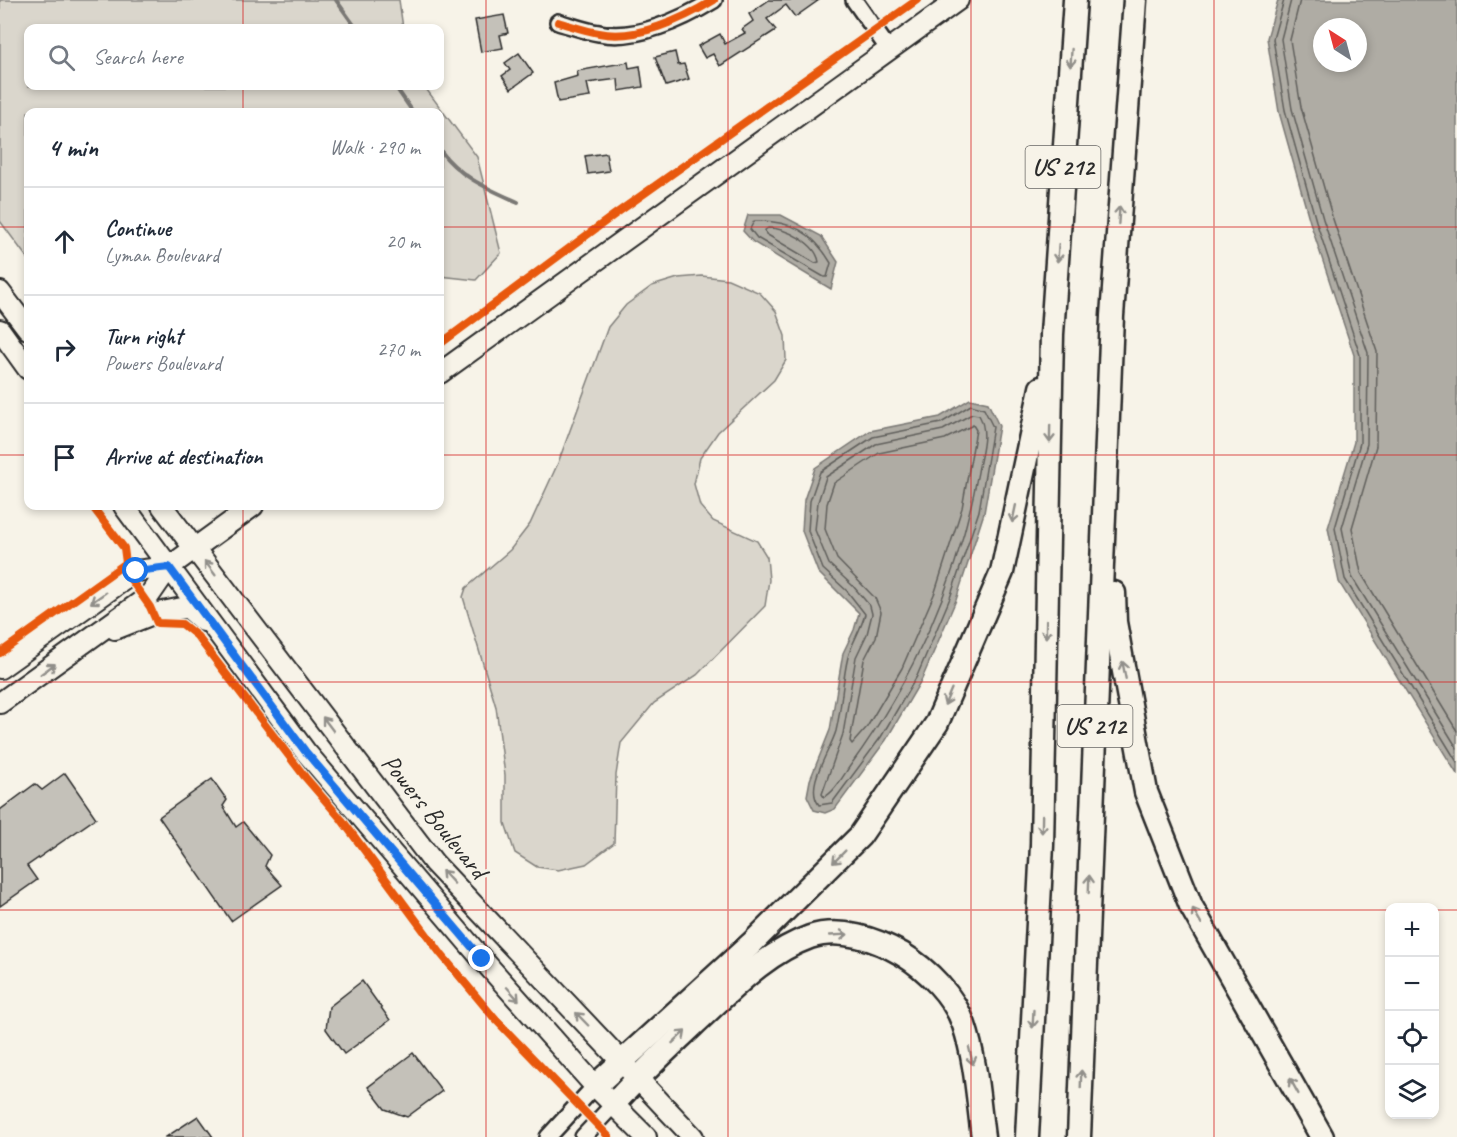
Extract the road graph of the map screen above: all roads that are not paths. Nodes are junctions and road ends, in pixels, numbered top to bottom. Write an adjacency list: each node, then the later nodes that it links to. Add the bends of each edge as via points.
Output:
1 (714, 0): 6 (street, via 657,28 601,34)
2 (854, 0): 7 (street)
3 (958, 0): 7 (main road)
4 (1075, 0): 12 (highway, US 212, one-way to 12)
5 (1135, 0): 9 (highway, US 212, one-way to 5)
6 (558, 22)
7 (889, 50): 14 (main road)
8 (0, 292): 10 (main road)
9 (1112, 316): 33 (highway, US 212, one-way to 9); 34 (highway, one-way to 9, via 1191,906 1146,792 1115,622)
10 (24, 324)
11 (0, 330): 13 (main road)
12 (1052, 334): 24 (highway, one-way to 24, via 1002,572 937,723 860,836); 32 (highway, US 212, one-way to 32, via 1041,845)
13 (24, 363)
14 (444, 370)
15 (127, 510): 19 (main road)
16 (165, 510): 18 (main road, Powers Boulevard)
17 (247, 510): 18 (main road)
18 (194, 547): 19 (main road); 24 (main road, Powers Boulevard, one-way to 18, via 434,863)
19 (169, 567): 20 (main road); 21 (main road, via 149,596); 22 (main road, one-way to 22, via 136,571)
20 (222, 639): 21 (main road, via 187,607 172,608 117,628); 25 (main road, one-way to 25, via 305,751)
21 (78, 647): 23 (main road, one-way to 21)
22 (0, 668)
23 (0, 703)
24 (630, 1069): 25 (highway); 26 (highway); 30 (main road, Powers Boulevard); 31 (highway, one-way to 31, via 770,957 812,936 850,934 885,944 919,964 946,993 964,1023 975,1070)
25 (595, 1086): 26 (main road); 27 (street)
26 (613, 1104): 28 (street); 29 (main road)
27 (548, 1137)
28 (583, 1137)
29 (646, 1137)
30 (693, 1137)
31 (983, 1137)
32 (1027, 1137)
33 (1079, 1137)
34 (1322, 1137)

